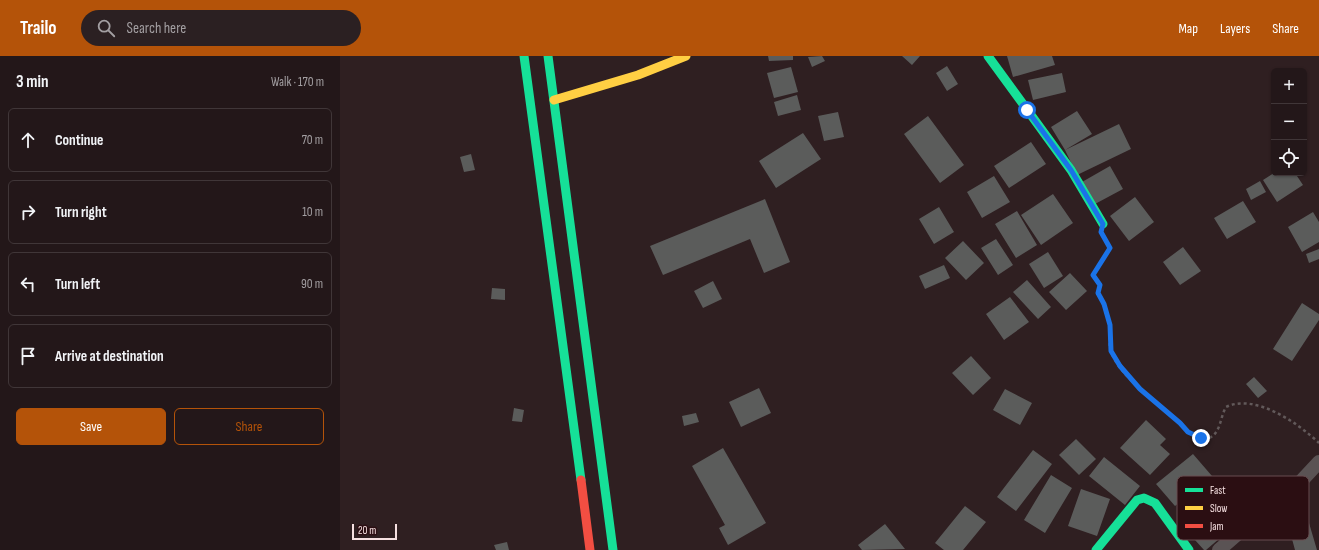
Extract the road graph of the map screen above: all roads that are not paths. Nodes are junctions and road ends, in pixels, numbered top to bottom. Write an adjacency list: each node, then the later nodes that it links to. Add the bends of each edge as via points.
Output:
1 (524, 56): 12 (main road)
2 (548, 56): 5 (main road)
3 (686, 56): 5 (main road, via 638,75)
4 (988, 56): 6 (main road, via 1071,170)
5 (554, 100): 13 (main road)
6 (1103, 224)
7 (1319, 462): 8 (street)
8 (1306, 476)
9 (1177, 534): 14 (main road, via 1155,504 1144,498 1137,500)
10 (1182, 540): 15 (main road)
11 (1231, 540): 16 (street)
12 (590, 550)
13 (613, 550)
14 (1096, 550)
15 (1189, 550)
16 (1219, 550)

